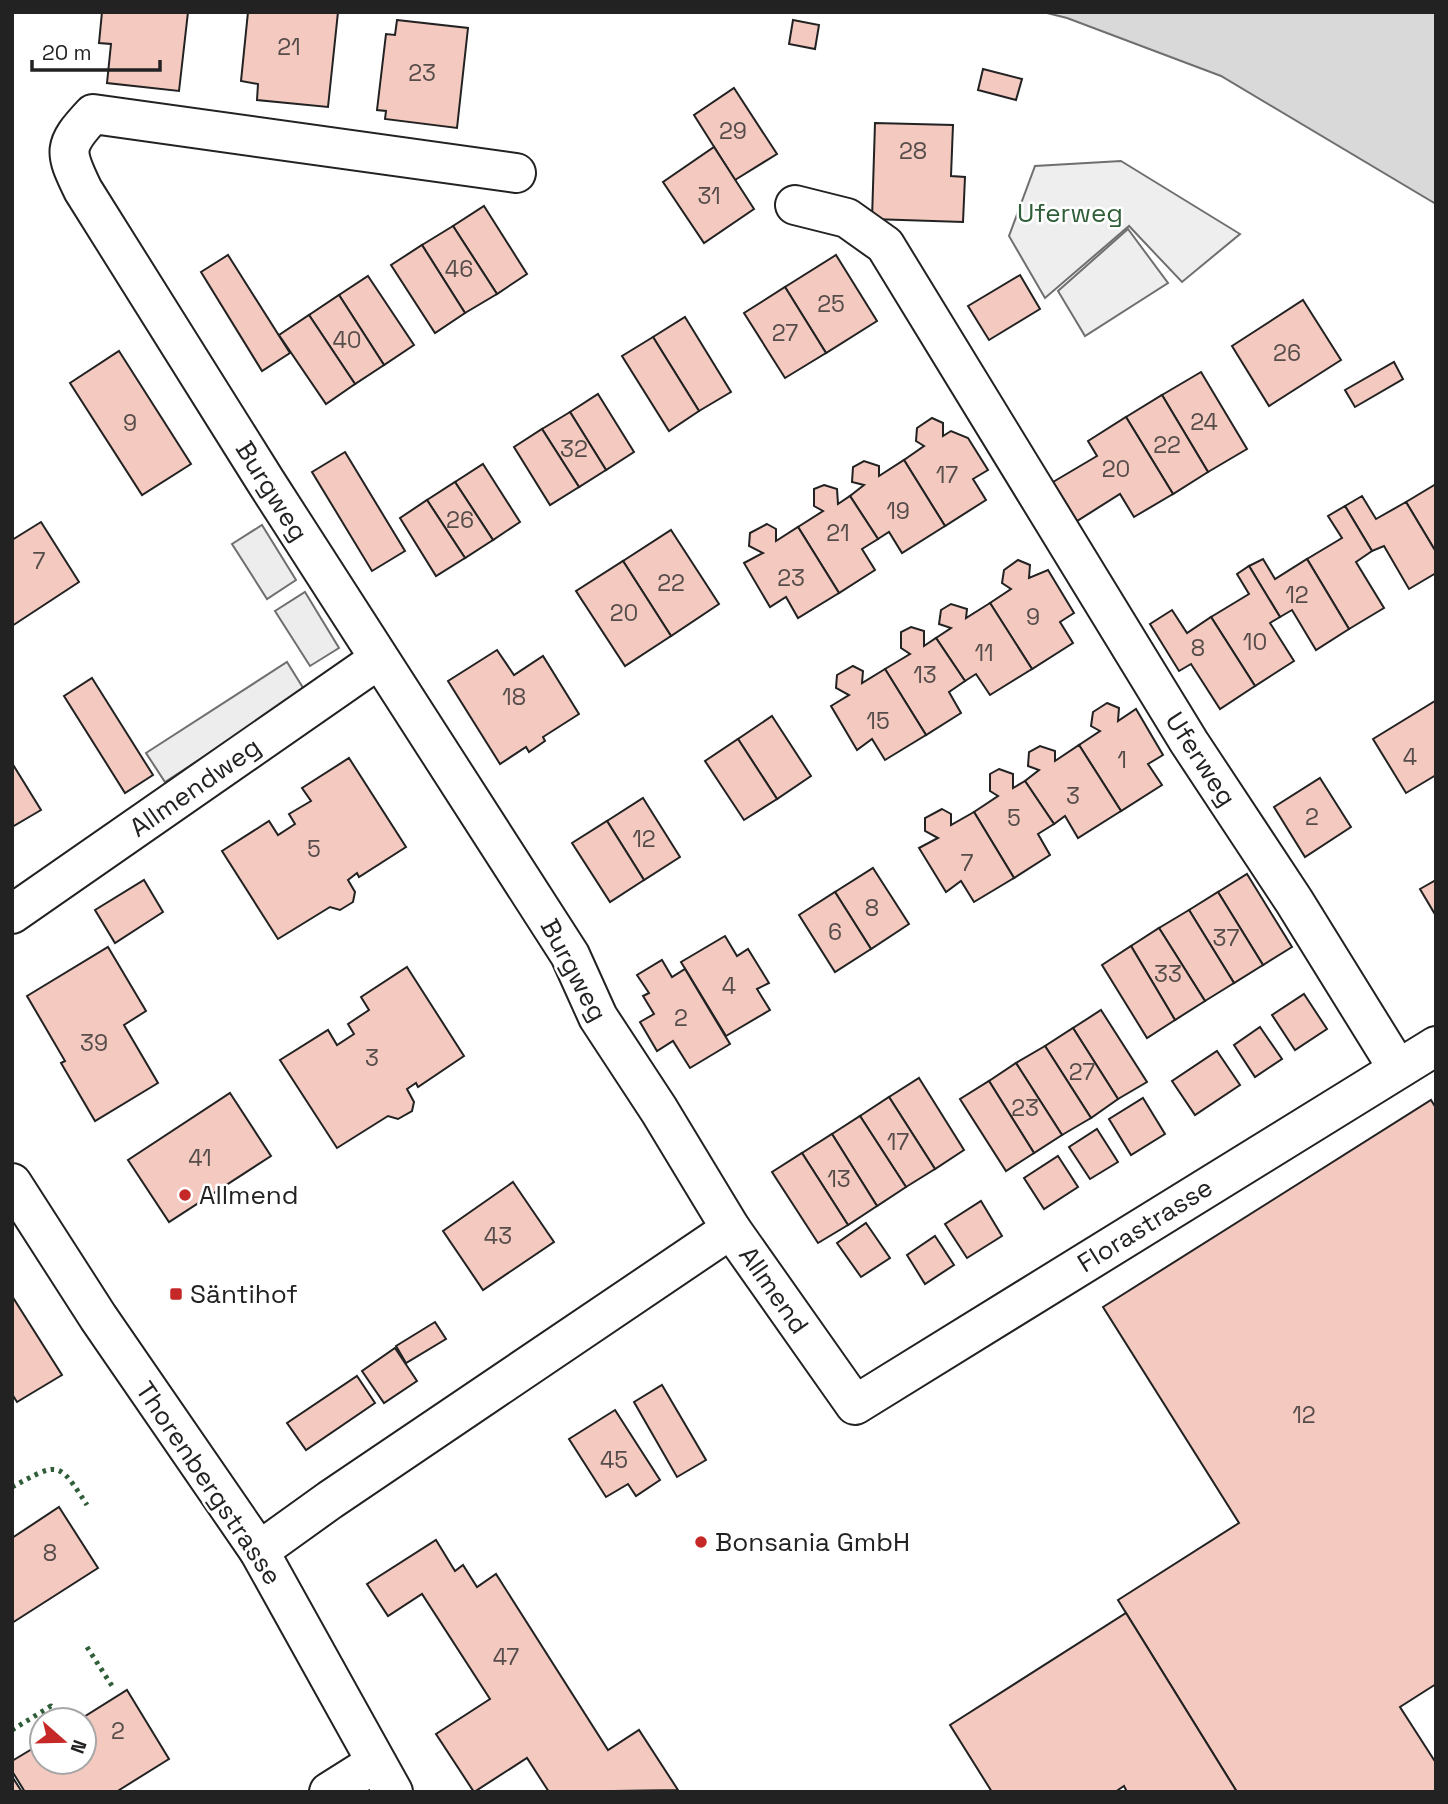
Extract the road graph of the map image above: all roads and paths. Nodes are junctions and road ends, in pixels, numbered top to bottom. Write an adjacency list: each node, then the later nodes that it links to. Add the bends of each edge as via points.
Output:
1 (516, 173): 3 (street, Burgweg, via 93,114 72,136 69,161 83,190)
2 (795, 205): 6 (street, Uferweg, via 848,218 885,245 1189,742)
3 (379, 659): 4 (street, Allmendweg); 8 (street, Burgweg, via 570,955 598,1017)
4 (12, 914)
5 (1436, 1046): 6 (street, Florastrasse)
6 (1398, 1069): 9 (street, Florastrasse)
7 (12, 1183): 10 (street, Thorenbergstrasse, via 97,1317)
8 (731, 1229): 9 (street, Allmend); 10 (street, Allmend)
9 (855, 1405)
10 (259, 1551): 11 (street, Thorenbergstrasse)
11 (384, 1777): 12 (street)
12 (329, 1792)

